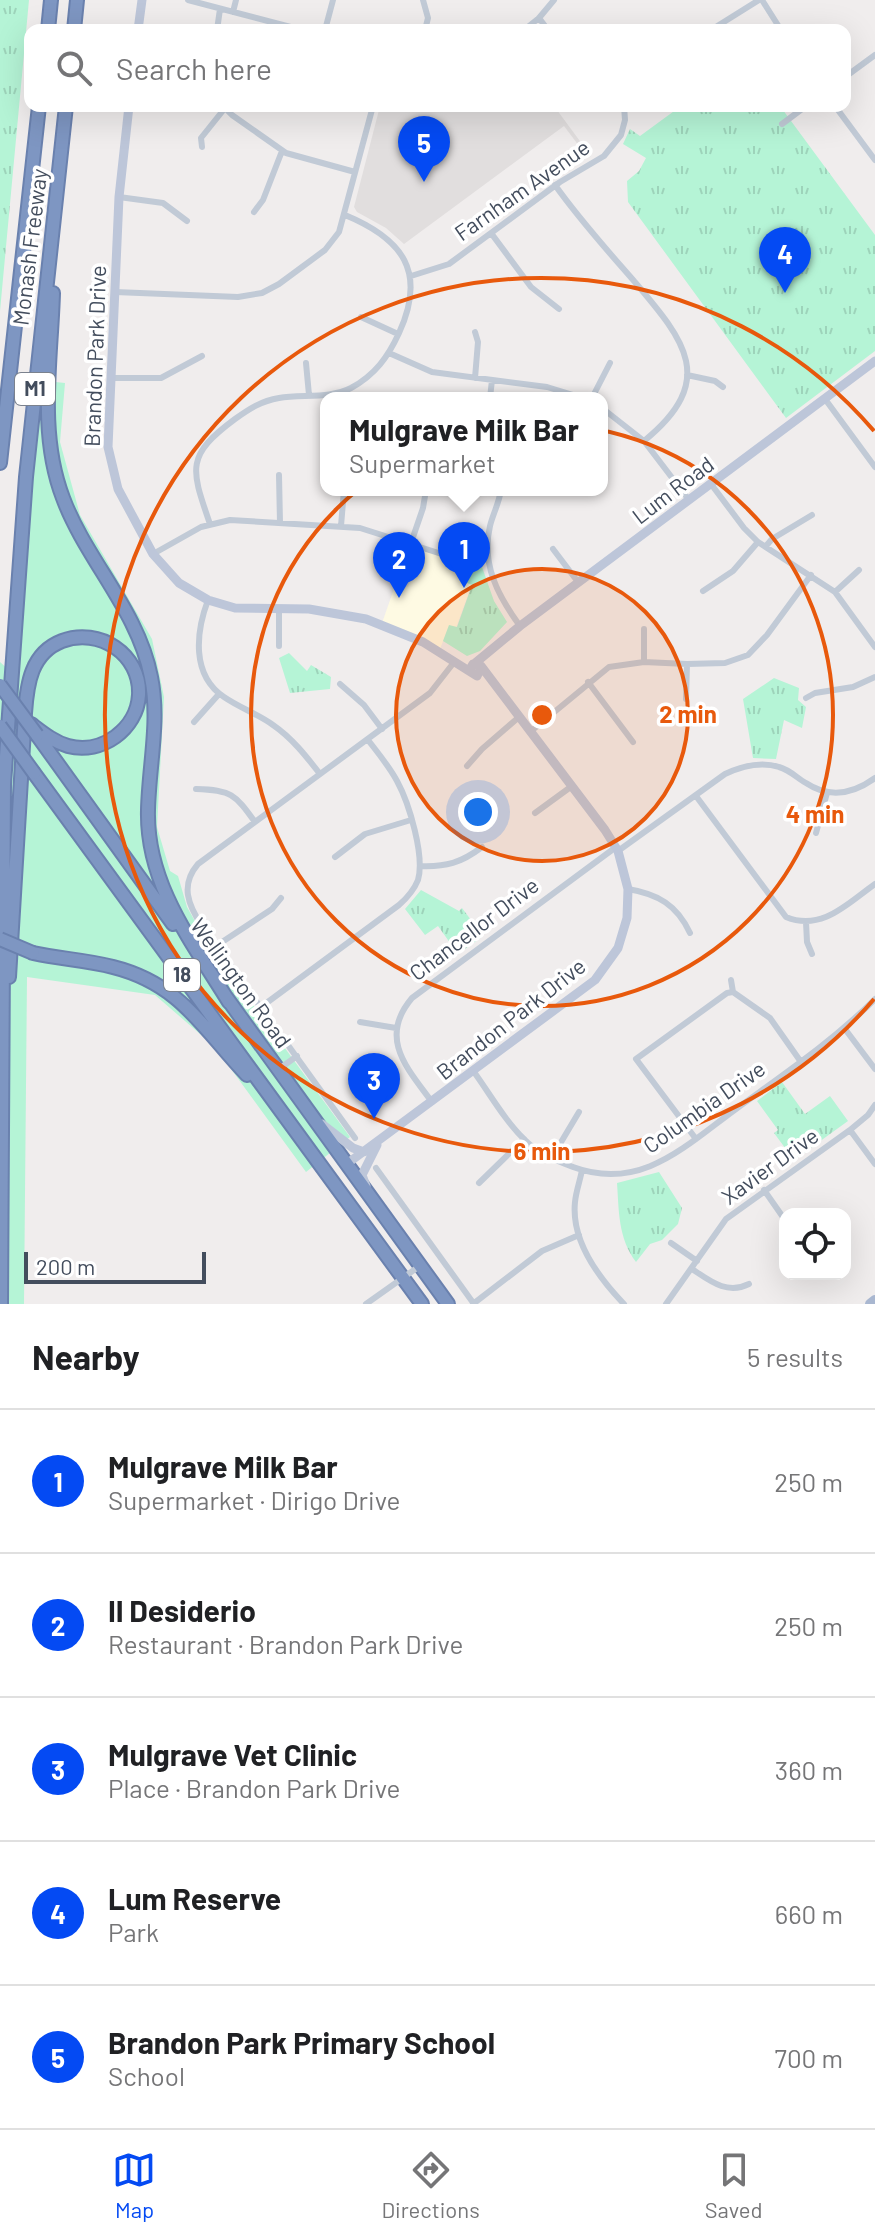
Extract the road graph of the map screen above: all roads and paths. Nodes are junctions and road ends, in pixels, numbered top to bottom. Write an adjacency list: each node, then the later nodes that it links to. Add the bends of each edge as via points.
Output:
1 (51, 0): 13 (highway)
2 (77, 0): 14 (highway)
3 (142, 0): 15 (street)
4 (188, 0): 10 (street)
5 (236, 0): 11 (street)
6 (333, 0): 18 (street)
7 (423, 0): 19 (street)
8 (760, 0): 22 (street); 23 (street)
9 (550, 2): 12 (street)
10 (220, 9): 11 (street); 16 (street)
11 (233, 12): 17 (street)
12 (539, 18): 20 (street); 21 (street)
13 (49, 24)
14 (75, 24)
15 (139, 24)
16 (218, 24)
17 (279, 24)
18 (327, 24)
19 (426, 24)
20 (532, 24)
21 (544, 24)
22 (721, 24)
23 (777, 24)
24 (875, 55): 25 (street)
25 (851, 73)
26 (38, 112): 71 (highway, Monash Freeway / M1)
27 (65, 112): 45 (highway, Monash Freeway / M1)
28 (128, 112): 41 (street, Brandon Park Drive)
29 (220, 112): 36 (street, via 201,138)
30 (231, 112): 37 (street)
31 (371, 112): 39 (street)
32 (624, 112): 40 (street, Farnham Avenue, via 616,144)
33 (798, 112): 35 (street)
34 (840, 112): 38 (street)
35 (782, 124)
36 (202, 147)
37 (282, 151): 39 (street); 42 (street)
38 (875, 159)
39 (355, 172): 43 (street)
40 (555, 185): 46 (street, Farnham Avenue); 58 (street, via 674,329)
41 (119, 197): 44 (street, via 163,203); 48 (street, Brandon Park Drive)
42 (254, 212)
43 (345, 215): 47 (street, via 389,239); 48 (street, via 329,246 262,293 228,298)
44 (187, 221)
45 (54, 226): 148 (highway, via 49,440 54,472 77,529 133,627 151,674 155,726 149,827 160,885); 157 (highway, Monash Freeway / M1, via 26,477 6,754)
46 (491, 233): 47 (street, Farnham Avenue, via 445,266); 49 (street, via 531,287)
47 (411, 276): 52 (street, via 410,303)
48 (115, 292): 59 (street, Brandon Park Drive)
49 (559, 309)
50 (361, 317): 52 (street)
51 (475, 332): 60 (street)
52 (398, 334): 53 (street)
53 (389, 353): 60 (street, via 432,372); 63 (street, via 377,369)
54 (202, 356): 59 (street, via 161,378)
55 (875, 361): 69 (street, Lum Road)
56 (306, 363): 68 (street)
57 (610, 363): 66 (street)
58 (687, 375): 62 (street); 72 (street, via 673,413)
59 (110, 378): 90 (street, Brandon Park Drive, via 112,473)
60 (475, 378): 61 (street)
61 (492, 380): 64 (street); 65 (street)
62 (723, 387)
63 (340, 392)
64 (491, 392)
65 (563, 392)
66 (595, 392)
67 (320, 394): 68 (street)
68 (309, 395): 84 (street, via 256,405 205,444 196,475)
69 (825, 399): 75 (street); 77 (street, Lum Road)
70 (608, 413): 72 (street)
71 (2, 437): 73 (highway); 74 (highway, Monash Freeway / M1)
72 (644, 441): 81 (street)
73 (0, 452)
74 (0, 463)
75 (874, 464)
76 (279, 475): 83 (street)
77 (711, 484): 81 (street, Lum Road); 86 (street)
78 (344, 496): 85 (street)
79 (425, 496): 87 (street)
80 (499, 496): 91 (street)
81 (689, 500): 94 (street, Lum Road)
82 (812, 515): 88 (street)
83 (280, 523): 84 (street); 85 (street)
84 (210, 524): 90 (street)
85 (341, 526): 87 (street)
86 (758, 542): 88 (street); 95 (street, via 733,571)
87 (411, 543): 91 (street, via 453,557)
88 (766, 546): 93 (street)
89 (553, 549): 94 (street)
90 (153, 554): 97 (street, Brandon Park Drive, via 179,583)
91 (488, 556): 99 (street, via 497,591)
92 (859, 570): 96 (street)
93 (811, 575): 96 (street); 105 (street, via 748,655 725,663)
94 (578, 582): 99 (street, Lum Road)
95 (703, 591)
96 (835, 592): 102 (street)
97 (208, 600): 98 (street, Brandon Park Drive, via 240,608); 111 (street, via 199,624 198,649)
98 (279, 608): 101 (street); 103 (street, Brandon Park Drive, via 366,619)
99 (520, 626): 106 (street, Lum Road)
100 (644, 629): 104 (street)
101 (279, 646)
102 (875, 647)
103 (455, 661): 106 (street, Brandon Park Drive); 118 (street, via 435,689)
104 (644, 662): 105 (street); 108 (street, via 609,667)
105 (687, 664): 113 (street)
106 (475, 668): 114 (street, Brandon Park Drive)
107 (875, 677): 112 (street)
108 (588, 682): 119 (street); 121 (street)
109 (340, 684): 118 (street)
110 (0, 685): 117 (highway, Wellington Road / 18, bridge)
111 (219, 694): 115 (street); 123 (street, via 278,728)
112 (806, 698)
113 (686, 699)
114 (519, 717): 119 (street, Brandon Park Drive); 122 (street)
115 (194, 722)
116 (0, 726): 162 (highway, Wellington Road / 18, bridge)
117 (33, 728): 148 (highway, Wellington Road / 18); 157 (highway, via 77,748 116,737 137,704 138,680 128,660 109,642 77,637 53,645 31,672)
118 (382, 729): 120 (street)
119 (530, 732): 125 (street, Brandon Park Drive)
120 (368, 740): 123 (street); 130 (street, via 397,780)
121 (633, 742)
122 (467, 766)
123 (320, 774): 131 (street)
124 (875, 778): 127 (street, via 860,789)
125 (572, 786): 129 (street); 134 (street, Brandon Park Drive)
126 (196, 789): 131 (street, via 232,793)
127 (827, 793): 128 (street, Chancellor Drive, via 764,764 725,774); 132 (street)
128 (696, 796): 134 (street, Chancellor Drive); 140 (street, via 781,911)
129 (535, 813)
130 (411, 820): 135 (street, via 365,834); 136 (street)
131 (255, 822): 143 (street, via 190,875 192,909)
132 (816, 833)
133 (482, 847): 136 (street, via 457,863)
134 (617, 849): 138 (street, Brandon Park Drive); 151 (street, Chancellor Drive, via 412,998)
135 (335, 857)
136 (420, 866): 149 (street, via 405,900)
137 (875, 884): 140 (street, via 827,918)
138 (628, 889): 141 (street, via 667,902); 158 (street, Brandon Park Drive, via 618,948 595,980)
139 (281, 898): 143 (street)
140 (806, 922): 144 (street)
141 (690, 933)
142 (0, 939): 162 (highway, bridge, via 33,953 113,967 169,992)
143 (216, 946): 149 (street)
144 (812, 954)
145 (731, 980): 146 (street)
146 (733, 992): 154 (street, via 770,1018); 168 (street, via 636,1059)
147 (875, 999): 152 (street, Columbia Drive)
148 (229, 1002): 155 (highway, Wellington Road / 18)
149 (261, 1007): 153 (street)
150 (360, 1022): 151 (street)
151 (396, 1028): 160 (street, via 400,1056)
152 (845, 1029): 154 (street, Columbia Drive); 156 (street)
153 (297, 1056): 155 (street); 166 (street)
154 (801, 1062): 168 (street, Columbia Drive)
155 (279, 1069): 159 (highway, Wellington Road / 18)
156 (875, 1069)
157 (2, 1072): 189 (highway, Monash Freeway / M1)
158 (474, 1072): 160 (street, Brandon Park Drive); 167 (street, Columbia Drive)
159 (293, 1089): 162 (highway, via 295,1111); 164 (highway, Wellington Road / 18)
160 (433, 1102): 169 (street, Brandon Park Drive)
161 (875, 1105): 165 (street, Xavier Drive)
162 (281, 1109): 176 (highway, Wellington Road / 18)
163 (579, 1112): 171 (street)
164 (316, 1120): 170 (street); 172 (highway, Wellington Road / 18)
165 (850, 1130): 173 (street); 178 (street, Xavier Drive)
166 (355, 1138)
167 (524, 1139): 171 (street, Columbia Drive); 177 (street)
168 (696, 1139): 175 (street, Columbia Drive, via 650,1168 612,1174)
169 (378, 1142): 170 (street, Brandon Park Drive); 179 (street, via 362,1175)
170 (364, 1152): 172 (street, Brandon Park Drive)
171 (551, 1159): 175 (street, Columbia Drive)
172 (348, 1163): 176 (highway); 179 (highway, Wellington Road / 18)
173 (875, 1164)
174 (376, 1168): 193 (street)
175 (582, 1170): 181 (street, via 575,1203)
176 (330, 1176): 186 (highway, Wellington Road / 18)
177 (479, 1183)
178 (764, 1190): 180 (street); 183 (street, Xavier Drive, via 726,1219)
179 (369, 1193): 184 (highway, Wellington Road / 18)
180 (779, 1211)
181 (579, 1235): 193 (street, via 542,1251); 194 (street, via 591,1261)
182 (671, 1243): 183 (street)
183 (697, 1261): 185 (street, Xavier Drive)
184 (421, 1265): 186 (street); 192 (highway, Wellington Road / 18)
185 (692, 1269): 187 (street, via 729,1289); 195 (street, Xavier Drive)
186 (403, 1278): 190 (street); 191 (highway, Wellington Road / 18)
187 (749, 1284)
188 (875, 1300): 196 (main road)
189 (1, 1304)
190 (366, 1304)
191 (422, 1304)
192 (448, 1304)
193 (473, 1304)
194 (624, 1304)
195 (666, 1304)
196 (870, 1304)

